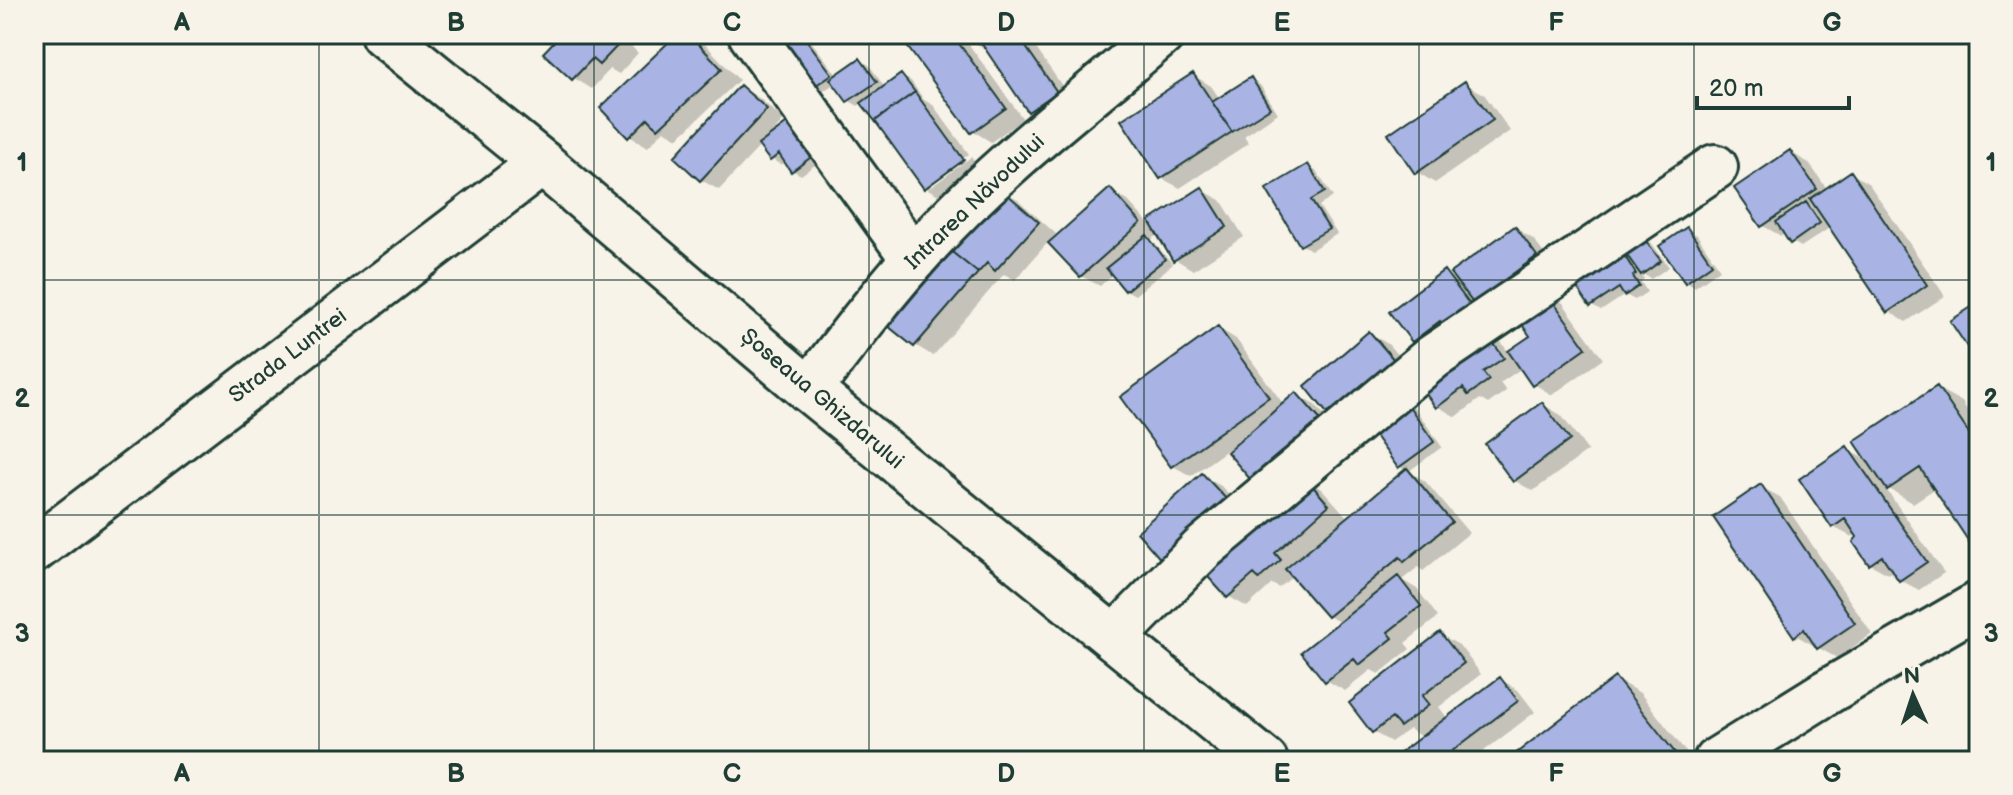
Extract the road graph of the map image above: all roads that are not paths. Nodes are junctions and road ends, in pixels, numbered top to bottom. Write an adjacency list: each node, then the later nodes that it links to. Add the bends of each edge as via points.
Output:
1 (383, 34): 4 (street, Șoseaua Ghizdarului)
2 (751, 34): 6 (street)
3 (1162, 34): 6 (street, Intrarea Năvodului, via 1019,155)
4 (542, 163): 7 (street, Șoseaua Ghizdarului); 8 (street, Strada Luntrei)
5 (1715, 167): 10 (street, via 1433,357 1202,549)
6 (914, 259): 7 (street, Intrarea Năvodului)
7 (809, 390): 10 (street, Șoseaua Ghizdarului)
8 (34, 550)
9 (1979, 604): 12 (street)
10 (1114, 638): 11 (street, Șoseaua Ghizdarului)
11 (1265, 761)
12 (1716, 761)

